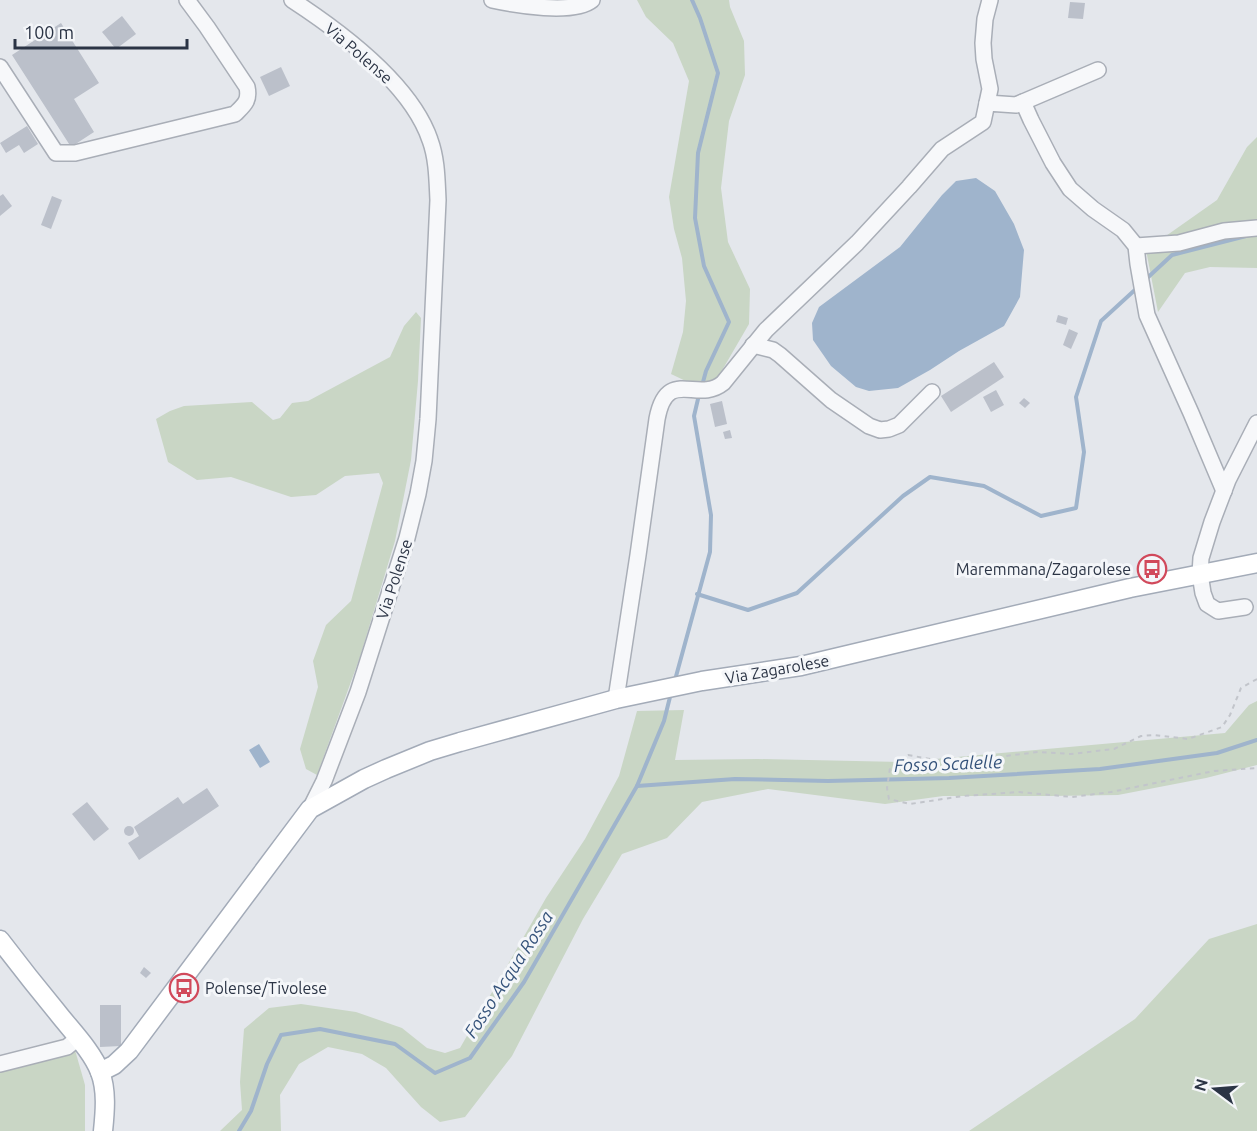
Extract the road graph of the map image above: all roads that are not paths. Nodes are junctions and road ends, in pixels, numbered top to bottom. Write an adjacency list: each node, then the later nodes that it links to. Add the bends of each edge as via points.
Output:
1 (187, 0): 6 (street, via 247,87 249,95 235,114 75,153 56,153)
2 (292, 0): 20 (street, Via Polense, via 380,68 403,94 431,141 438,200 428,419 418,494 358,692)
3 (492, 0): 4 (street, via 554,8 577,7)
4 (592, 0)
5 (990, 0): 9 (street, via 983,43 990,88)
6 (0, 67)
7 (1098, 70): 8 (street)
8 (1023, 102): 9 (street); 11 (street, via 1070,189 1123,230)
9 (987, 103): 12 (street, via 983,122 942,149 857,243)
10 (1257, 228): 11 (street, via 1224,231 1179,243)
11 (1137, 246): 15 (street, via 1147,315)
12 (753, 345): 13 (street, via 780,355 831,400 880,430 899,425); 19 (street, via 719,386 672,391 661,404)
13 (932, 392)
14 (1257, 423): 15 (street)
15 (1224, 491): 17 (street, via 1201,558)
16 (1257, 563): 17 (main road, Via Zagarolese)
17 (1200, 574): 18 (street, via 1208,604 1218,611); 19 (main road, Via Zagarolese, via 801,666)
18 (1245, 607)
19 (616, 699): 20 (main road, Via Zagarolese, via 430,751 364,779)
20 (310, 809): 24 (main road, Via Polense, via 129,1051)
21 (0, 940): 22 (main road)
22 (78, 1038): 23 (street, via 67,1047); 24 (main road)
23 (0, 1064)
24 (100, 1072): 25 (main road)
25 (103, 1131)

